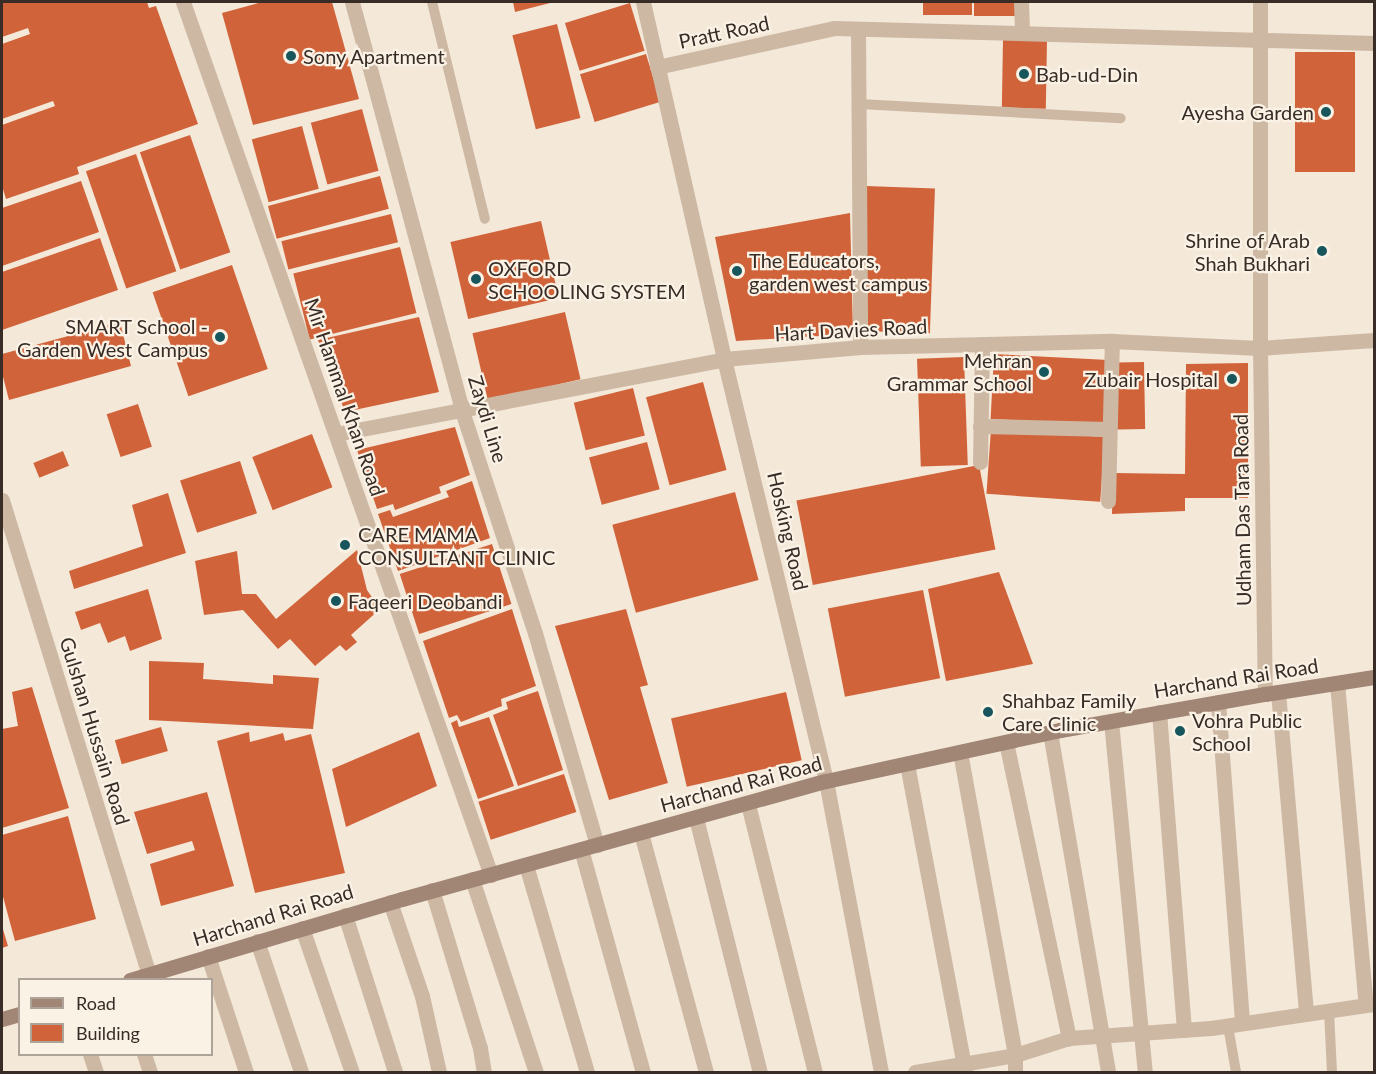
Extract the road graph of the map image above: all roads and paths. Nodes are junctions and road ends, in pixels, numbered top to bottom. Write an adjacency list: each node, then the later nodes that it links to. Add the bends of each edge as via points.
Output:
1 (183, 2): 24 (street, Mir Hammal Khan Road)
2 (352, 2): 21 (street, Zaydi Line)
3 (432, 2): 14 (lane)
4 (643, 2): 11 (street, Hosking Road)
5 (1021, 2): 8 (street)
6 (1260, 2): 9 (street, Udham Das Tara Road)
7 (858, 28): 8 (street, Pratt Road); 11 (street, Pratt Road, via 834,28); 12 (street)
8 (1022, 32): 9 (street, Pratt Road)
9 (1260, 40): 10 (street, Pratt Road); 19 (street, Udham Das Tara Road)
10 (1374, 43)
11 (657, 67): 20 (street, Hosking Road)
12 (859, 104): 13 (lane); 18 (street)
13 (1121, 118)
14 (485, 219)
15 (1374, 340): 19 (street, Hart Davies Road)
16 (1112, 341): 17 (street, Hart Davies Road); 19 (street, Hart Davies Road); 23 (street)
17 (982, 344): 18 (street, Hart Davies Road); 22 (street)
18 (860, 347): 20 (street, Hart Davies Road)
19 (1260, 348): 30 (street, Udham Das Tara Road)
20 (724, 359): 21 (street, Hart Davies Road); 38 (street, Hosking Road)
21 (462, 411): 24 (street, Hart Davies Road); 42 (street, Zaydi Line, via 535,633)
22 (980, 426): 23 (street); 25 (street)
23 (1109, 429): 27 (street)
24 (336, 434): 45 (street, Mir Hammal Khan Road)
25 (980, 462)
26 (2, 500): 53 (street, Gulshan Hussain Road)
27 (1108, 501)
28 (1374, 678): 29 (main road, Harchand Rai Road)
29 (1337, 683): 30 (main road, Harchand Rai Road); 55 (street)
30 (1272, 692): 31 (main road, Harchand Rai Road); 57 (street, Udham Das Tara Road)
31 (1218, 702): 32 (main road, Harchand Rai Road); 60 (street)
32 (1159, 712): 33 (main road, Harchand Rai Road); 61 (street)
33 (1111, 721): 34 (main road, Harchand Rai Road); 62 (street)
34 (1050, 732): 35 (main road, Harchand Rai Road); 63 (street)
35 (1006, 742): 36 (main road, Harchand Rai Road); 64 (street)
36 (960, 752): 37 (main road, Harchand Rai Road); 65 (street)
37 (907, 764): 38 (main road, Harchand Rai Road); 68 (street)
38 (826, 782): 39 (main road, Harchand Rai Road); 83 (street, Hosking Road)
39 (748, 804): 40 (main road, Harchand Rai Road); 82 (street)
40 (696, 818): 41 (main road, Harchand Rai Road); 81 (street)
41 (641, 833): 42 (main road, Harchand Rai Road); 80 (street)
42 (597, 845): 43 (main road, Harchand Rai Road)
43 (581, 849): 44 (main road, Harchand Rai Road); 79 (street)
44 (526, 865): 45 (main road, Harchand Rai Road); 78 (street)
45 (490, 875): 46 (main road, Harchand Rai Road)
46 (472, 879): 47 (main road, Harchand Rai Road); 77 (street)
47 (432, 890): 48 (main road, Harchand Rai Road); 76 (street)
48 (390, 902): 49 (main road, Harchand Rai Road); 75 (street, via 422,996)
49 (345, 915): 50 (main road, Harchand Rai Road); 74 (street)
50 (302, 928): 51 (main road, Harchand Rai Road); 73 (street)
51 (257, 941): 52 (main road, Harchand Rai Road); 72 (street)
52 (208, 956): 53 (main road, Harchand Rai Road); 71 (street)
53 (149, 974): 54 (main road, Harchand Rai Road)
54 (136, 978)
55 (1370, 1005): 56 (street)
56 (1329, 1011): 57 (street); 89 (lane)
57 (1306, 1014): 60 (street)
58 (18, 1015): 59 (main road)
59 (2, 1020)
60 (1235, 1024): 61 (street); 88 (lane)
61 (1184, 1030): 62 (street)
62 (1141, 1033): 63 (street); 87 (street)
63 (1103, 1035): 64 (street); 86 (street)
64 (1069, 1038): 65 (street)
65 (1015, 1055): 68 (street); 85 (street)
66 (91, 1056): 69 (street)
67 (145, 1056): 70 (street)
68 (965, 1067): 84 (street)
69 (96, 1072)
70 (150, 1072)
71 (246, 1072)
72 (301, 1072)
73 (352, 1072)
74 (395, 1072)
75 (439, 1072)
76 (484, 1072)
77 (536, 1072)
78 (586, 1072)
79 (643, 1072)
80 (706, 1072)
81 (760, 1072)
82 (815, 1072)
83 (880, 1072)
84 (915, 1072)
85 (1015, 1072)
86 (1108, 1072)
87 (1145, 1072)
88 (1236, 1072)
89 (1332, 1072)

